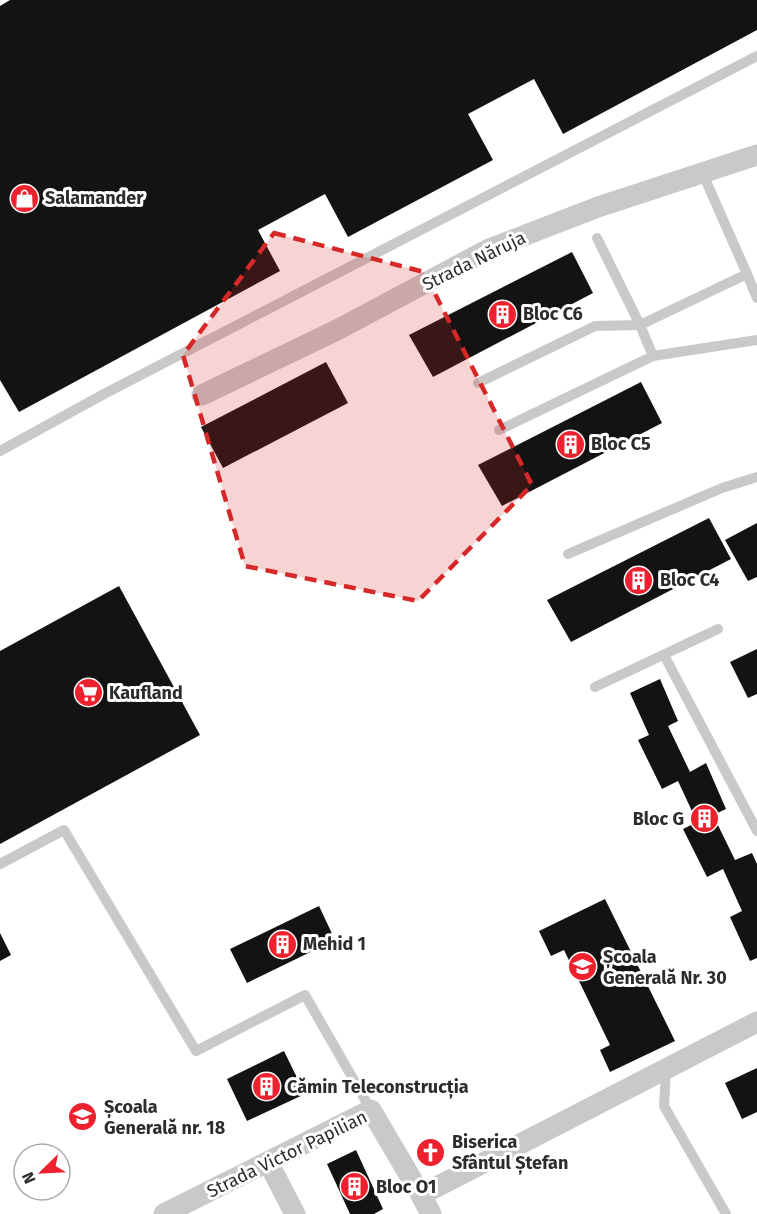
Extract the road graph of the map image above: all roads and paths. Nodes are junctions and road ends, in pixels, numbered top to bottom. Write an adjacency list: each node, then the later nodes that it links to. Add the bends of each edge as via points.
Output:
1 (757, 56): 13 (lane)
2 (757, 155): 3 (street, Strada Năruja)
3 (702, 172): 5 (lane); 11 (street, Strada Năruja, via 489,249 337,330)
4 (597, 238): 7 (lane)
5 (747, 274): 6 (lane); 7 (lane)
6 (757, 298)
7 (640, 325): 9 (lane); 10 (lane, via 595,326)
8 (757, 340): 9 (lane)
9 (653, 356): 12 (lane)
10 (478, 383)
11 (202, 395)
12 (500, 430)
13 (0, 451)
14 (757, 477): 15 (lane, via 722,488)
15 (568, 554)
16 (718, 629): 17 (lane)
17 (664, 655): 18 (lane); 19 (lane)
18 (596, 687)
19 (757, 831)
20 (0, 864): 23 (lane, via 64,830 196,1051 305,995)
21 (757, 1022): 22 (street)
22 (666, 1068): 25 (street); 29 (lane, via 664,1106)
23 (371, 1110): 24 (street, Strada Victor Papilian); 25 (street, Strada Victor Papilian)
24 (268, 1162): 26 (street, Strada Victor Papilian); 27 (street)
25 (421, 1195): 28 (street, Strada Victor Papilian)
26 (164, 1214)
27 (295, 1214)
28 (431, 1214)
29 (726, 1214)

